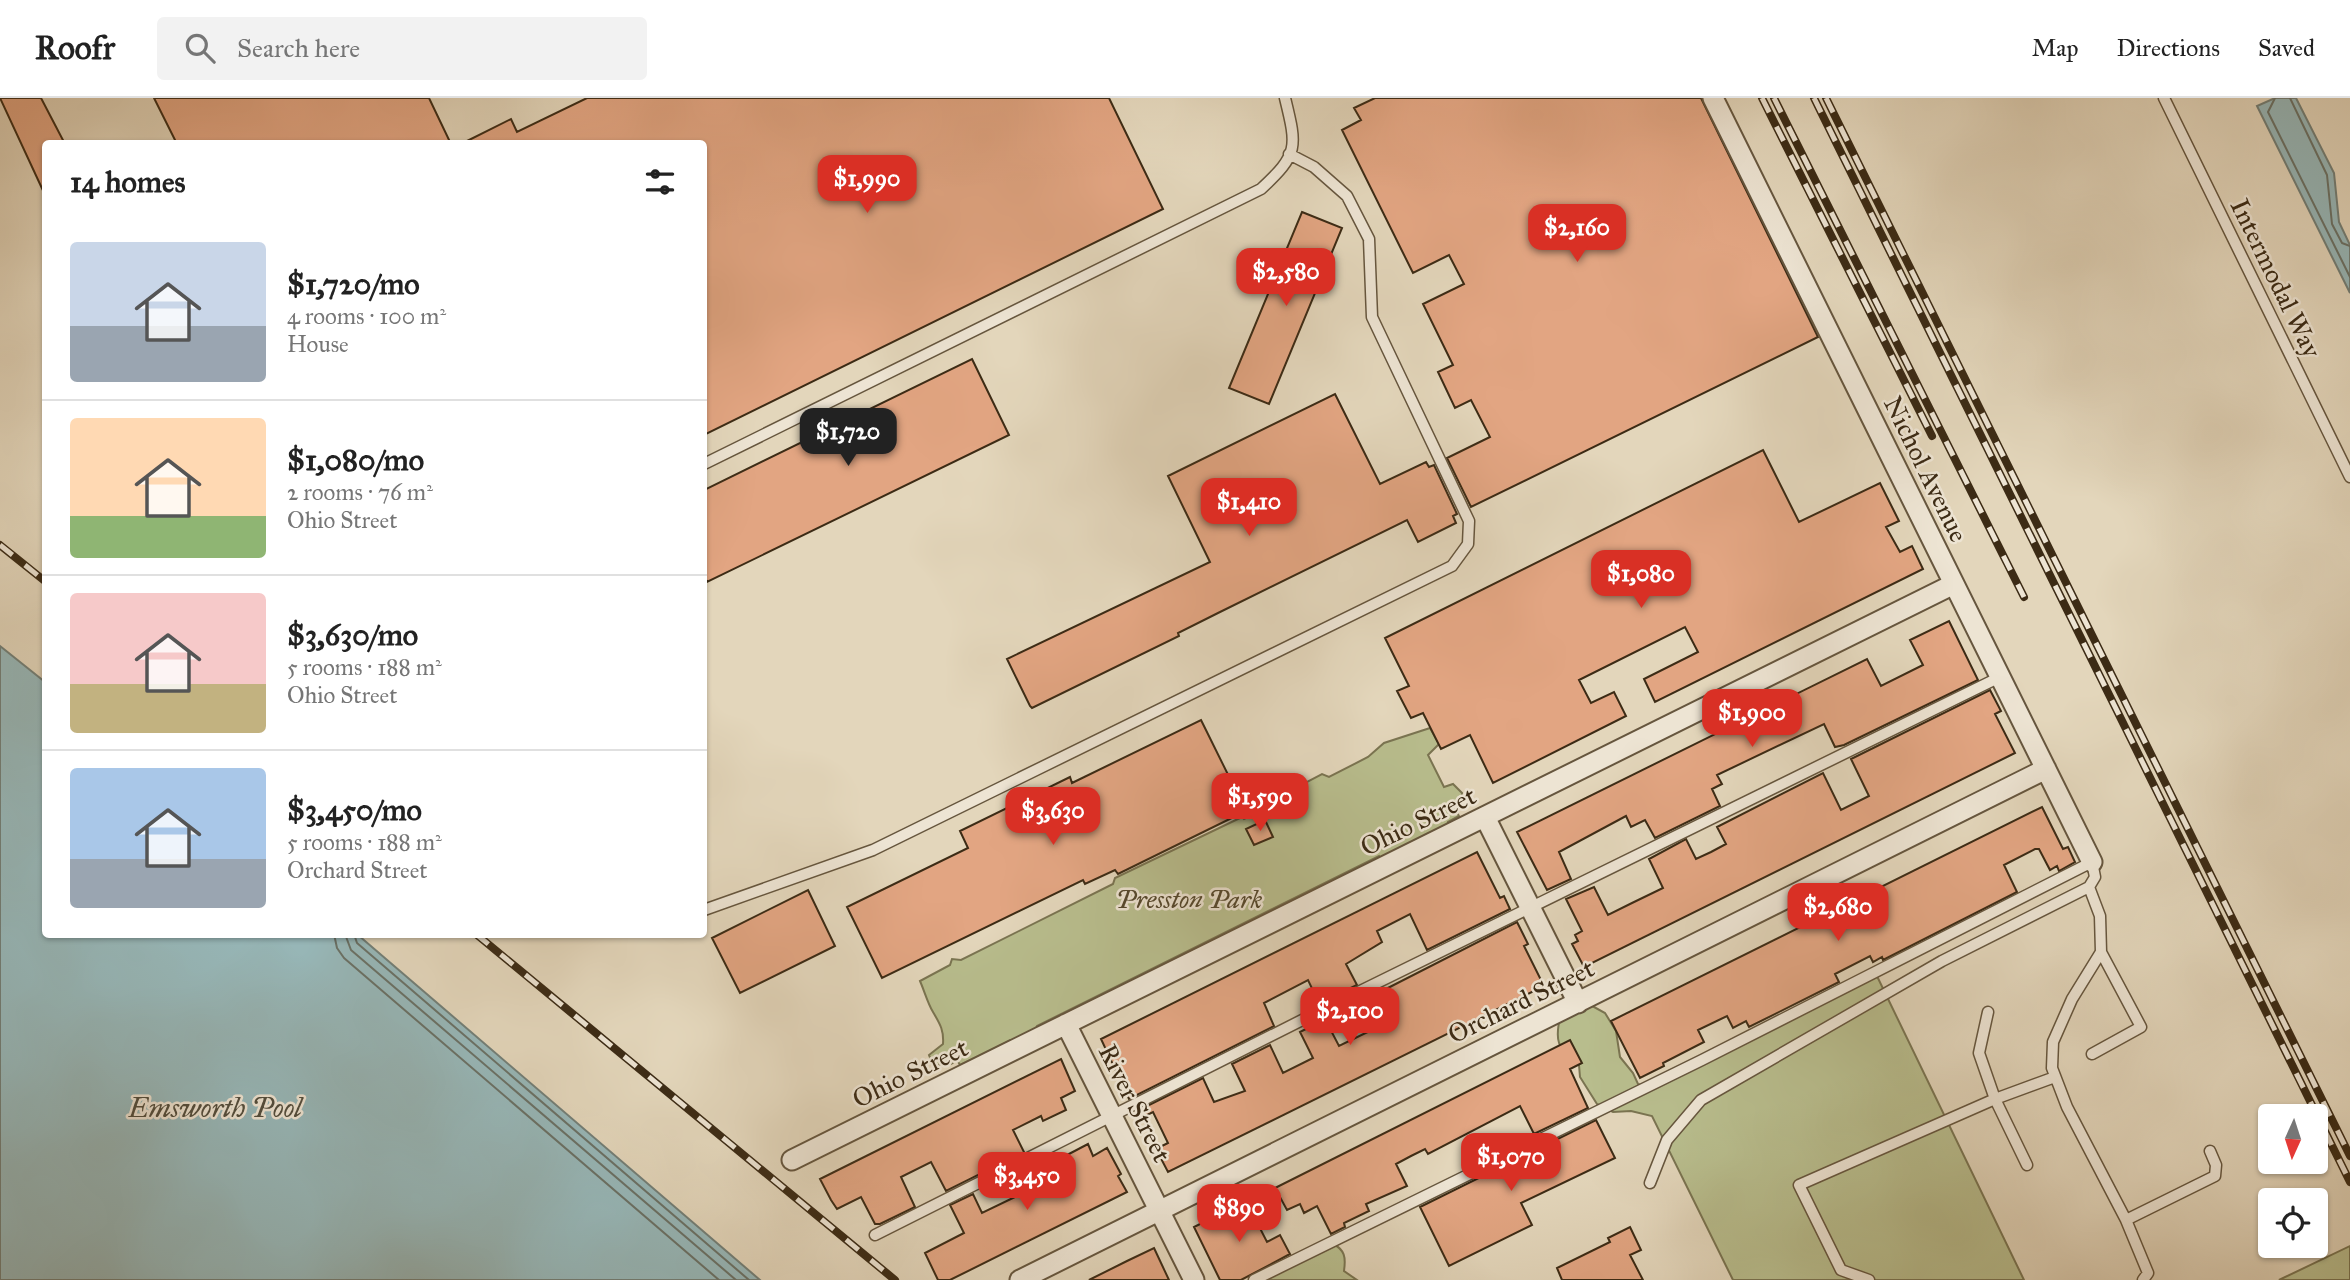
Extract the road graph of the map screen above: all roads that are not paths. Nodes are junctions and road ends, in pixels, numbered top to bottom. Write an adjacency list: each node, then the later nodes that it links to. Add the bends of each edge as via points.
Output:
1 (1285, 98): 4 (lane, via 1294,138)
2 (1713, 98): 7 (street, Nichol Avenue)
3 (2164, 98): 6 (lane, Intermodal Way)
4 (1289, 154): 5 (lane, via 1286,166 1261,189); 14 (lane, via 1314,167 1347,196 1369,239 1372,317 1469,521 1468,544 1451,566 873,850)
5 (707, 463)
6 (2350, 477)
7 (1954, 584): 8 (street, Nichol Avenue); 10 (street, Ohio Street)
8 (2000, 677): 9 (street, Nichol Avenue); 13 (lane)
9 (2046, 769): 11 (street, Nichol Avenue); 16 (street, Orchard Street)
10 (1485, 817): 13 (street); 18 (street, Ohio Street)
11 (2092, 862): 12 (lane, via 2095,877); 32 (lane)
12 (2089, 887): 15 (lane, via 2100,916); 26 (lane, via 1942,961 1701,1100 1667,1140)
13 (1530, 908): 16 (street); 22 (lane)
14 (707, 909)
15 (2101, 952): 19 (lane, via 2141,1027); 20 (lane, via 2053,1042)
16 (1578, 1003): 27 (street, Orchard Street)
17 (1988, 1012): 21 (lane, via 1979,1053)
18 (1066, 1024): 22 (street, River Street); 24 (street, Ohio Street)
19 (2092, 1054)
20 (2055, 1077): 21 (lane); 28 (lane)
21 (1995, 1098): 25 (lane); 33 (lane, via 1799,1185 1841,1270)
22 (1113, 1115): 27 (street, River Street); 29 (lane)
23 (2210, 1151): 28 (lane, via 2215,1177)
24 (792, 1160)
25 (2028, 1166)
26 (1650, 1183)
27 (1159, 1210): 30 (street, Orchard Street); 31 (street, River Street)
28 (2126, 1220): 34 (lane, via 2148,1273)
29 (875, 1234)
30 (1020, 1280)
31 (1194, 1280)
32 (1254, 1280)
33 (1869, 1280)
34 (2143, 1280)

